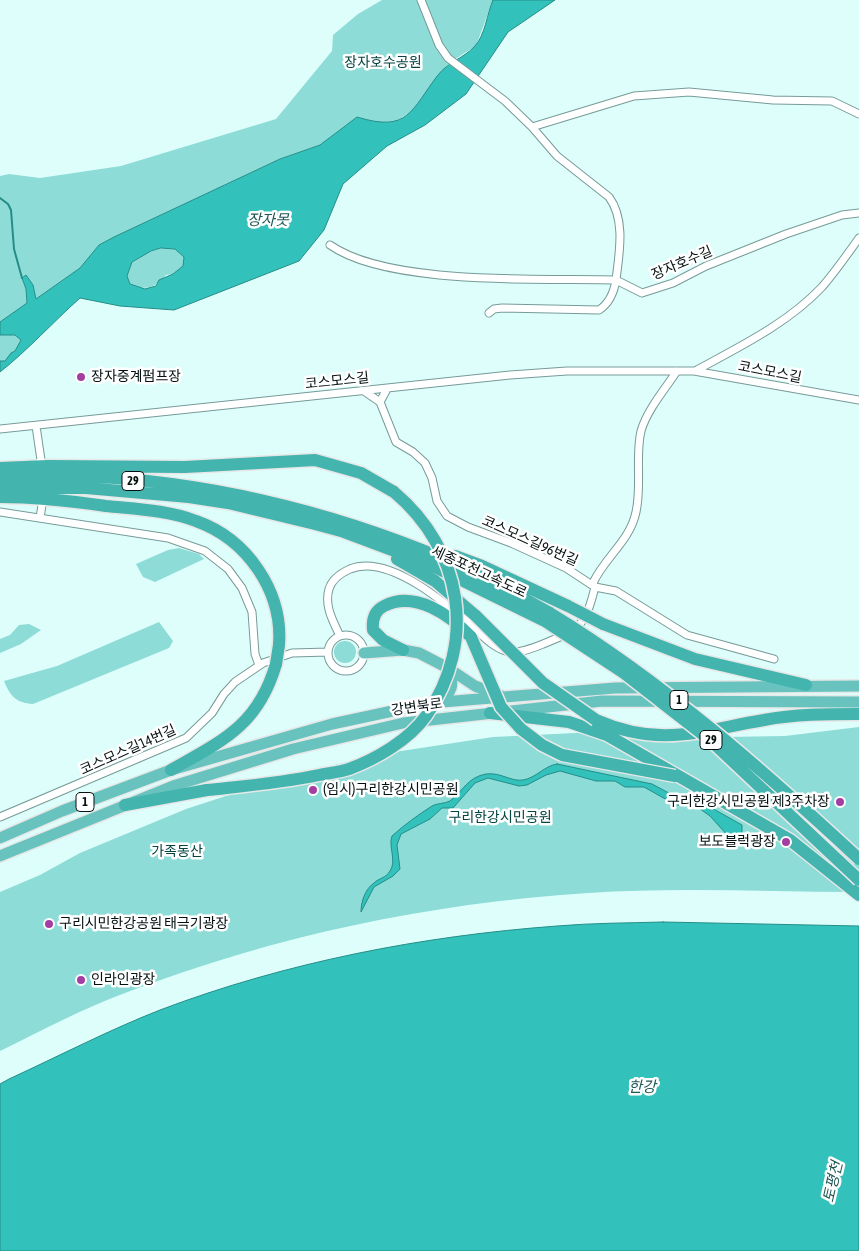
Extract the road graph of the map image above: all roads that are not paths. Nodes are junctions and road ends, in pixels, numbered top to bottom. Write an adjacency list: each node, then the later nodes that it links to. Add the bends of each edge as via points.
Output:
1 (422, 0): 3 (street, via 439,45 450,59 505,101)
2 (859, 114): 3 (street, via 832,101 773,100 689,92 634,96)
3 (532, 127): 7 (street, via 557,156 614,204 619,228)
4 (859, 213): 7 (street, 장자호수길, via 842,215 786,234 642,293)
5 (859, 238): 10 (street, via 821,288 802,305 767,331)
6 (330, 245): 7 (street, via 379,266 438,274)
7 (616, 280): 8 (street, via 612,297 599,310 502,308)
8 (489, 313)
9 (677, 371): 10 (street, 코스모스길); 11 (street, 코스모스길, via 510,375); 27 (street, via 642,429 636,512 622,545 599,570 593,583)
10 (694, 371): 13 (street, 코스모스길)
11 (387, 389): 12 (street, 코스모스길); 14 (street)
12 (364, 391): 14 (street); 15 (street, 코스모스길)
13 (859, 400)
14 (380, 402): 27 (street, 코스모스길96번길, via 396,442 425,463 437,501 447,516 566,568)
15 (36, 426): 16 (street, 코스모스길); 17 (street)
16 (0, 430)
17 (41, 460)
18 (0, 468): 45 (highway, bridge, via 185,467 315,460 361,473 394,492 419,516 447,563 455,596 457,632 453,655 425,717 385,751 348,769)
19 (0, 478): 22 (highway, 세종포천고속도로 / 29, via 75,476 198,488)
20 (0, 488): 24 (highway, 세종포천고속도로 / 29, via 86,488 189,497)
21 (0, 497): 43 (highway, bridge, via 63,500 196,520 213,528 247,554 265,581 277,615 278,645 276,664 261,700 239,728 218,744)
22 (264, 500): 28 (highway, 세종포천고속도로 / 29, via 351,525 442,558); 36 (highway, bridge, via 333,513 482,566 603,624 695,659)
23 (42, 505): 26 (street)
24 (250, 510): 28 (highway, 세종포천고속도로 / 29, via 341,531 454,575); 42 (highway, bridge, via 374,549 406,563 435,581 476,616 543,683 596,720 619,730 659,736 682,735 805,715)
25 (0, 512): 26 (street)
26 (40, 518): 34 (street, via 168,538 205,551 228,569 242,588 252,612 255,654)
27 (595, 587): 29 (street, via 588,614 571,634 527,650 510,652 490,643 424,588 370,565 355,567 339,574 329,587 327,602); 33 (street, 코스모스길96번길, via 635,601 687,635)
28 (547, 617): 49 (highway, 세종포천고속도로 / 29, bridge, via 620,657 723,737); 50 (highway, 세종포천고속도로 / 29, bridge, via 710,740)
29 (340, 636): 31 (street, via 332,642); 32 (street, via 356,638)
30 (403, 650): 32 (highway); 35 (highway); 44 (highway, bridge, via 383,640 374,630 376,612 392,603 429,606 457,622 471,636 501,708 542,745 562,755)
31 (328, 652): 32 (street, via 334,666 343,670 357,666); 34 (street, 코스모스길14번길, via 292,653)
32 (364, 653)
33 (774, 659)
34 (259, 665): 46 (street, 코스모스길14번길, via 235,682 212,713 186,738)
35 (448, 668): 38 (highway, via 476,686); 40 (highway, via 453,678 449,694)
36 (806, 685): 37 (highway, 강변북로 / 1); 38 (highway, 강변북로 / 1, via 615,688)
37 (859, 686)
38 (502, 696): 40 (highway, 강변북로 / 1)
39 (859, 702): 41 (highway, 강변북로 / 1, via 610,701)
40 (430, 704): 43 (highway, 강변북로 / 1, via 332,724)
41 (490, 713): 44 (highway, via 569,722 607,735); 45 (highway, 강변북로 / 1, via 403,723 345,735 191,780)
42 (859, 714)
43 (171, 770): 47 (highway, 강변북로 / 1)
44 (675, 776): 51 (highway, via 790,840)
45 (125, 805): 48 (highway, 강변북로 / 1)
46 (0, 818)
47 (0, 838)
48 (0, 856)
49 (859, 859)
50 (859, 880)
51 (859, 895)

